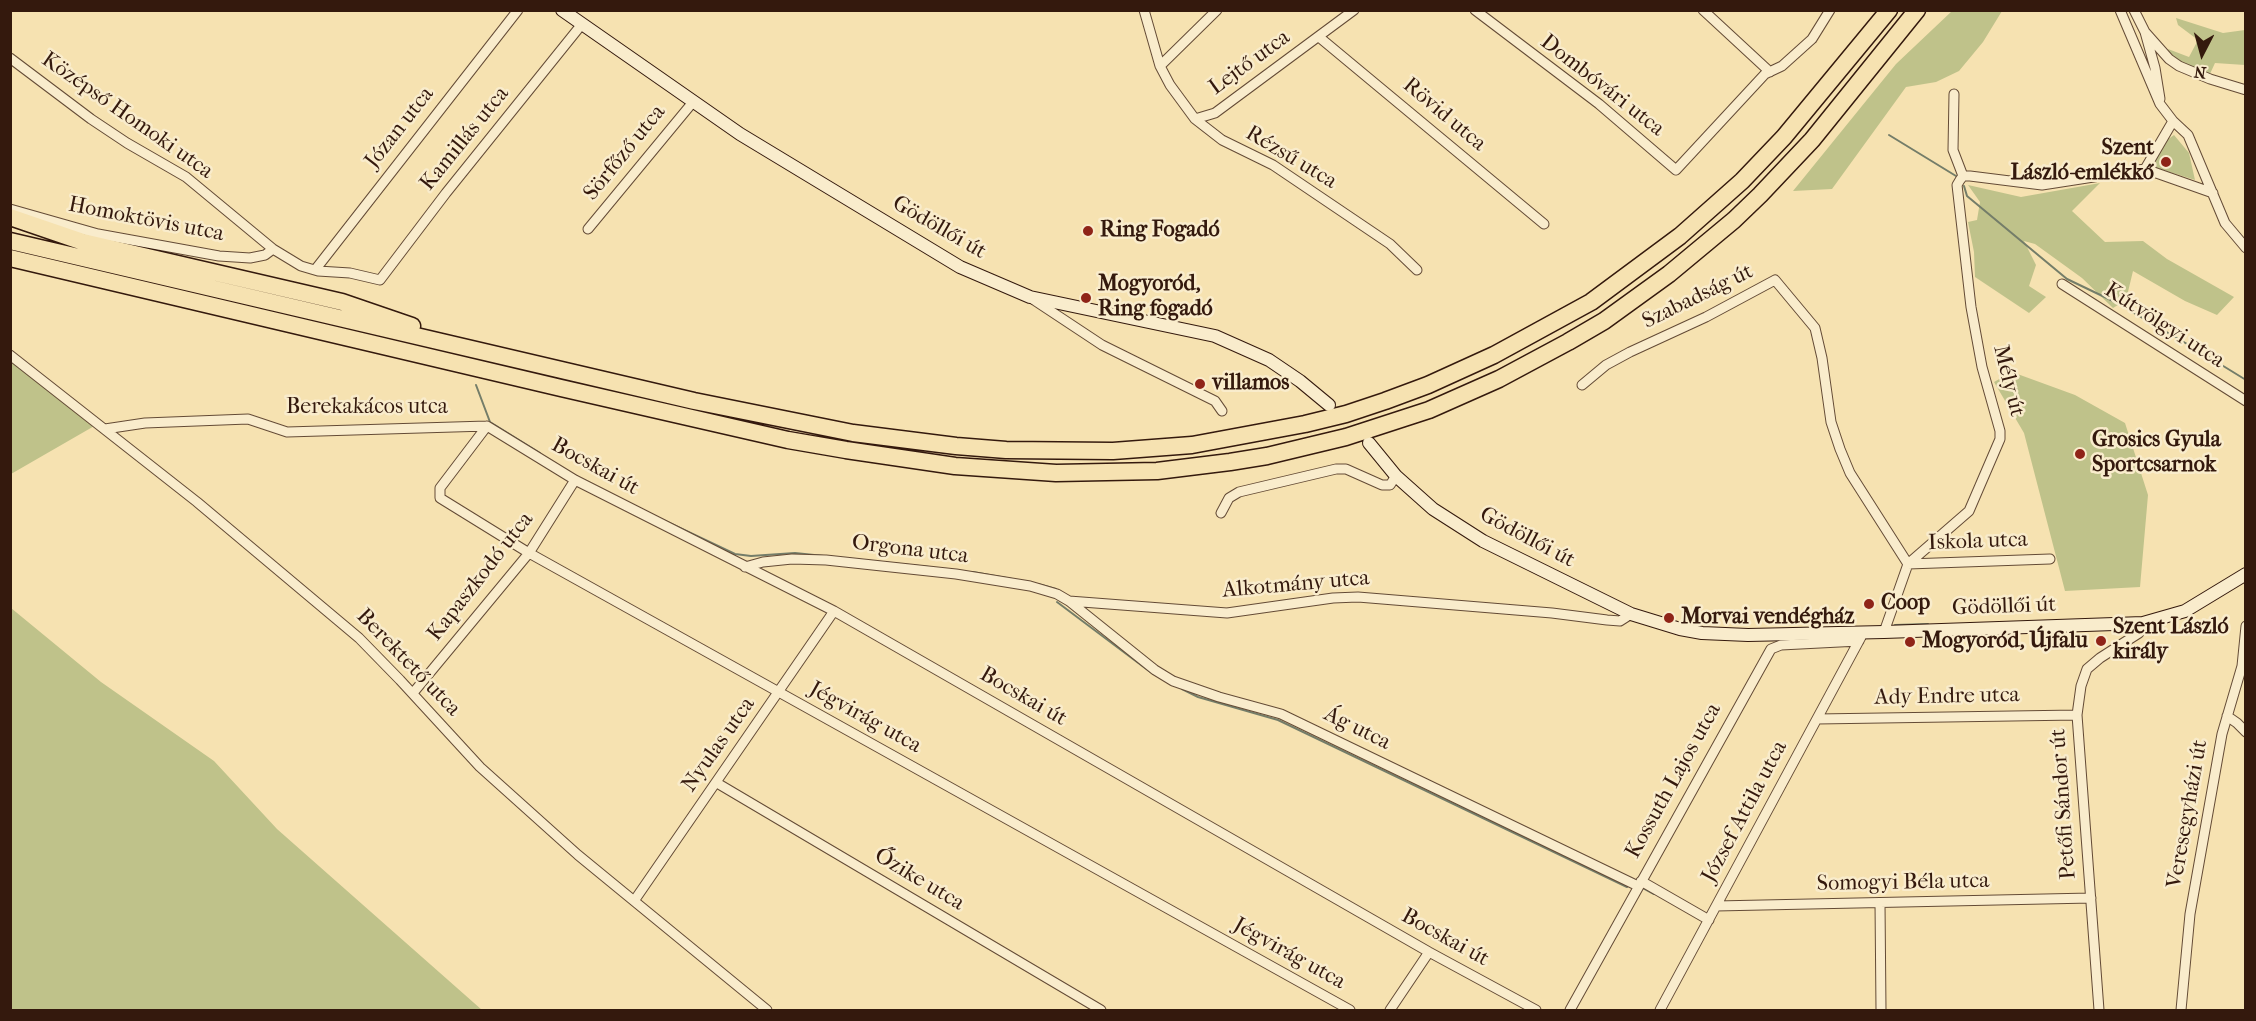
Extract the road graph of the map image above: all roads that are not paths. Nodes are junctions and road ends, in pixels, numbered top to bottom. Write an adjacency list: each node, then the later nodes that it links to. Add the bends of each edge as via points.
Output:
1 (518, 10): 36 (street, Józan utca)
2 (562, 10): 13 (main road, Gödöllői út)
3 (1144, 10): 17 (street, Rézsű utca)
4 (1217, 10): 17 (street)
5 (1354, 10): 15 (street, Lejtő utca)
6 (1475, 10): 18 (street, Dombóvári utca, via 1599,104 1676,170)
7 (1703, 10): 18 (street)
8 (1830, 10): 18 (street, via 1812,39)
9 (1889, 10): 41 (highway, via 1784,137 1742,181 1639,268 1591,302 1494,355 1428,385 1315,422 1222,441 1151,449 1044,451 956,446 786,421)
10 (1917, 10): 35 (highway, via 1812,140 1760,195 1670,274 1604,321 1499,379 1429,410 1346,437 1230,462 1157,471 1056,473 955,466 846,450 561,388)
11 (2120, 10): 22 (street)
12 (2134, 10): 14 (street)
13 (582, 24): 21 (main road, Gödöllői út); 38 (street, Kamillás utca)
14 (2145, 32): 19 (street, via 2179,66); 22 (street)
15 (1319, 37): 23 (street, Lejtő utca, via 1215,113); 30 (street, Rövid utca)
16 (10, 58): 34 (street, Középső Homoki utca, via 100,125 186,177)
17 (1160, 66): 23 (street, Rézsű utca)
18 (1770, 72)
19 (2246, 90)
20 (1954, 94): 26 (street, via 1953,150)
21 (693, 102): 31 (street, Sörfőző utca); 40 (main road, Gödöllői út, via 960,267)
22 (2160, 104): 24 (street)
23 (1195, 119): 37 (street, Rézsű utca, via 1222,140 1273,165 1382,238)
24 (2173, 121): 25 (street); 27 (street, via 2188,135)
25 (2145, 169): 26 (street, via 2043,185); 27 (street)
26 (1964, 176): 55 (street, Mély út, via 1957,185 1963,248 2000,440 1969,511)
27 (2213, 193): 33 (street, via 2225,224)
28 (10, 209): 34 (street, Homoktövis utca, via 98,234 219,256 250,258)
29 (10, 217): 41 (highway, via 83,242 342,302)
30 (1544, 224)
31 (588, 229)
32 (10, 241): 41 (highway)
33 (2246, 248)
34 (273, 249): 36 (street, Középső Homoki utca)
35 (10, 258)
36 (315, 270): 38 (street, Középső Homoki utca)
37 (1417, 270)
38 (380, 280)
39 (2062, 284): 44 (street, Kútvölgyi utca)
40 (1030, 297): 45 (main road, Gödöllői út, via 1215,336 1269,360); 46 (street, via 1102,345 1215,400)
41 (483, 352)
42 (10, 355): 48 (street, Berektető utca)
43 (1582, 385): 55 (street, Szabadság út, via 1606,365 1775,280 1815,328 1839,449)
44 (2246, 401)
45 (1329, 405)
46 (1222, 411)
47 (488, 426): 48 (street, Berekakácos utca, via 286,432 248,419 145,423); 51 (street, Bocskai út); 53 (street, Jégvirág utca, via 440,488 440,498)
48 (105, 429): 66 (street, Berektető utca, via 352,632)
49 (1369, 443): 50 (main road, Gödöllői út)
50 (1396, 476): 52 (street, via 1390,485 1382,485 1346,469 1336,469 1239,492 1229,498); 60 (main road, Gödöllői út, via 1433,509 1483,541)
51 (575, 480): 53 (street, Kapaszkodó utca); 56 (street, Bocskai út)
52 (1221, 513)
53 (529, 553): 65 (street, Jégvirág utca); 66 (street, Kapaszkodó utca)
54 (2050, 558): 55 (street, Iskola utca)
55 (1908, 564): 63 (street, Mély út)
56 (745, 567): 58 (street, Orgona utca, via 792,559 850,562 1007,582 1045,590); 59 (street, Bocskai út)
57 (2246, 574): 61 (main road, Gödöllői út, via 2185,611)
58 (1069, 601): 60 (street, Alkotmány utca, via 1227,613 1358,597 1620,621); 72 (street, Ág utca, via 1173,681 1281,714)
59 (834, 611): 65 (street, Nyulas utca); 78 (street, Bocskai út)
60 (1631, 614): 64 (main road, Gödöllői út, via 1710,634)
61 (2143, 623): 63 (main road, Gödöllői út); 67 (street, Petőfi Sándor út, via 2139,633 2087,669)
62 (2246, 626): 68 (street, Veresegyházi út, via 2242,666)
63 (1884, 632): 64 (main road, Gödöllői út)
64 (1861, 637): 69 (street, József Attila utca); 72 (street, Kossuth Lajos utca, via 1771,649)
65 (779, 692): 71 (street, Nyulas utca); 81 (street, Jégvirág utca)
66 (413, 693): 74 (street, Berektető utca, via 480,767)
67 (2077, 715): 69 (street, Ady Endre utca); 73 (street, Petőfi Sándor út)
68 (2227, 716): 70 (street); 88 (street, Veresegyházi út, via 2190,914)
69 (1817, 719): 76 (street, József Attila utca)
70 (2246, 732)
71 (717, 783): 74 (street, Nyulas utca); 80 (street, Őzike utca)
72 (1639, 883): 77 (street, Ág utca); 84 (street, Kossuth Lajos utca)
73 (2091, 898): 75 (street, Somogyi Béla utca); 87 (street, Petőfi Sándor út)
74 (634, 901): 79 (street, Berektető utca)
75 (1880, 903): 76 (street, Somogyi Béla utca); 86 (street)
76 (1716, 906): 77 (street, József Attila utca)
77 (1709, 920): 85 (street, József Attila utca)
78 (1429, 952): 82 (street); 83 (street, Bocskai út)
79 (767, 1011)
80 (1101, 1011)
81 (1350, 1011)
82 (1390, 1011)
83 (1536, 1011)
84 (1570, 1011)
85 (1660, 1011)
86 (1881, 1011)
87 (2099, 1011)
88 (2181, 1011)

